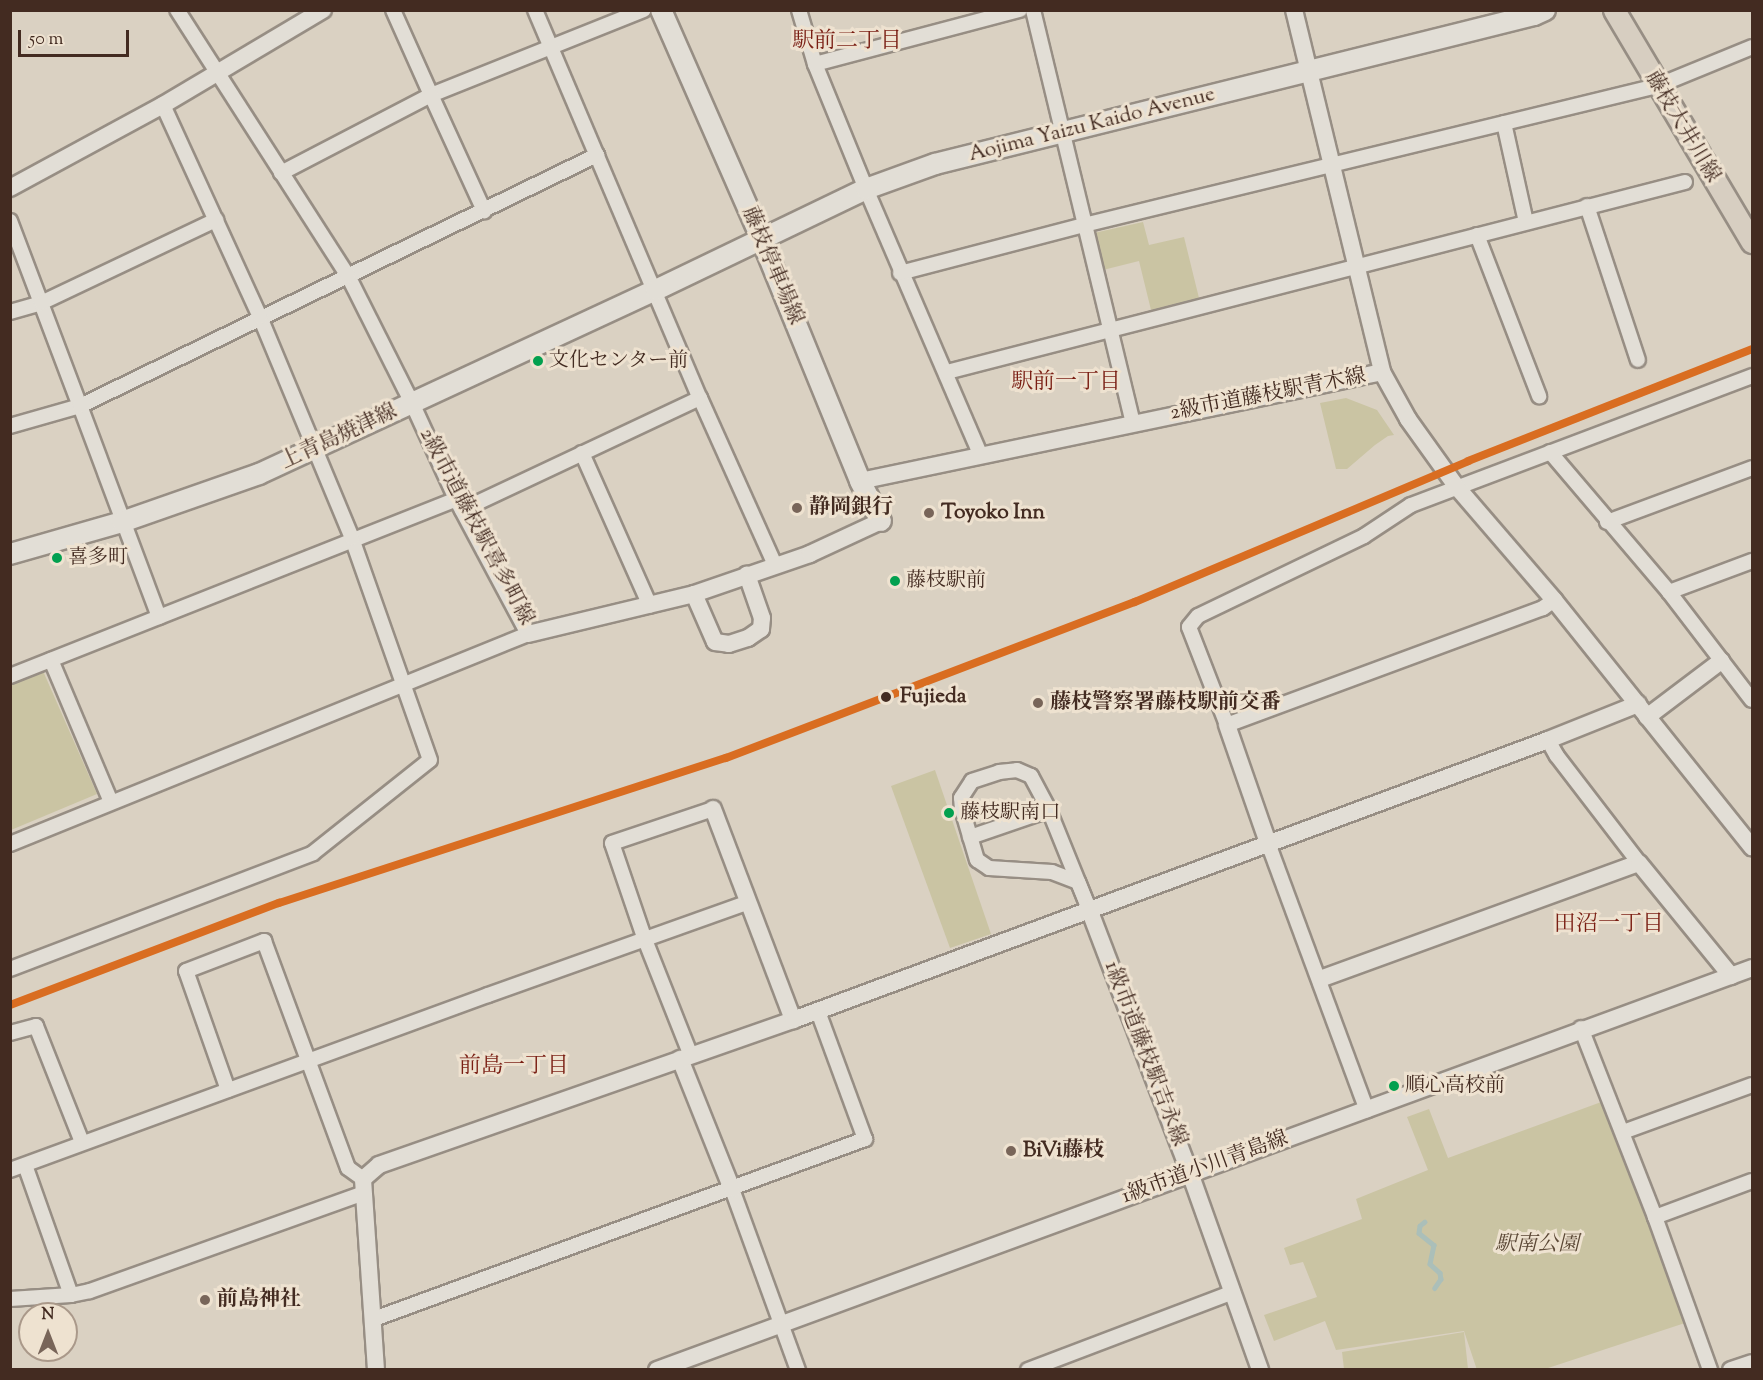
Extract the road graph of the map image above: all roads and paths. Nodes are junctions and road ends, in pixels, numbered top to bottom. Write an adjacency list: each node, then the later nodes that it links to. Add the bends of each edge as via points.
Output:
1 (177, 10): 17 (street, 2級市道藤枝駅喜多町線)
2 (323, 10): 17 (street)
3 (393, 10): 19 (street)
4 (535, 10): 14 (street)
5 (644, 10): 14 (street)
6 (661, 10): 36 (main road, 藤枝停車場線)
7 (799, 10): 15 (street)
8 (1020, 10): 15 (street)
9 (1033, 10): 22 (street)
10 (1294, 10): 16 (street, 2級市道藤枝駅青木線)
11 (1545, 10): 16 (main road, Aojima Yaizu Kaido Avenue)
12 (1614, 10): 18 (main road, 藤枝大井川線)
13 (1752, 47): 18 (street)
14 (552, 49): 19 (street); 23 (street)
15 (815, 64): 28 (street)
16 (1309, 72): 22 (main road, Aojima Yaizu Kaido Avenue); 24 (street, 2級市道藤枝駅青木線)
17 (217, 73): 20 (street); 25 (street, 2級市道藤枝駅喜多町線)
18 (1657, 86): 21 (street); 37 (main road, 藤枝大井川線)
19 (431, 95): 25 (street); 30 (street)
20 (163, 105): 27 (street); 31 (street)
21 (1504, 123): 24 (street); 33 (street)
22 (1063, 132): 28 (main road, Aojima Yaizu Kaido Avenue, via 935,164); 34 (street)
23 (597, 155): 30 (street); 41 (street)
24 (1333, 167): 34 (street); 38 (street, 2級市道藤枝駅青木線)
25 (281, 173): 40 (street, 2級市道藤枝駅喜多町線)
26 (1685, 182): 29 (street)
27 (10, 188)
28 (866, 189): 36 (main road, Aojima Yaizu Kaido Avenue); 39 (street)
29 (1587, 206): 33 (street); 46 (street)
30 (484, 211): 40 (street)
31 (216, 220): 42 (street); 44 (street)
32 (10, 221): 42 (street)
33 (1526, 222): 35 (street)
34 (1084, 225): 39 (street); 45 (street)
35 (1478, 235): 38 (street); 50 (street)
36 (761, 238): 41 (main road, Aojima Yaizu Kaido Avenue); 61 (main road, 藤枝停車場線)
37 (1752, 242)
38 (1358, 265): 45 (street); 48 (street, 2級市道藤枝駅青木線)
39 (900, 273): 47 (street)
40 (348, 276): 44 (street); 52 (street, 2級市道藤枝駅喜多町線)
41 (656, 290): 51 (street); 52 (main road, 上青島焼津線)
42 (41, 303): 43 (street); 53 (street)
43 (10, 312)
44 (260, 318): 53 (street); 56 (street)
45 (1109, 328): 47 (street); 54 (street)
46 (1638, 360)
47 (947, 372): 59 (street)
48 (1382, 372): 54 (street, 2級市道藤枝駅青木線); 62 (street, via 1408,420)
49 (1752, 376): 57 (street)
50 (1539, 396)
51 (700, 398): 58 (street); 70 (street)
52 (412, 404): 56 (main road, 上青島焼津線); 63 (street, 2級市道藤枝駅喜多町線)
53 (80, 406): 55 (street); 64 (street)
54 (1133, 423): 59 (street, 2級市道藤枝駅青木線)
55 (10, 426)
56 (316, 448): 64 (main road, 上青島焼津線, via 259,474); 67 (street)
57 (1550, 452): 62 (street); 66 (street)
58 (582, 453): 63 (street); 75 (street)
59 (980, 454): 61 (street, 2級市道藤枝駅青木線)
60 (1752, 468): 66 (street)
61 (860, 481): 65 (main road, 藤枝停車場線)
62 (1456, 486): 74 (street); 85 (street, via 1411,505 1364,536 1198,616 1189,627)
63 (459, 504): 67 (street); 77 (street, 2級市道藤枝駅喜多町線)
64 (122, 522): 68 (main road, 上青島焼津線); 76 (street)
65 (881, 522): 70 (street, 2級市道藤枝駅喜多町線)
66 (1607, 522): 72 (street)
67 (352, 538): 76 (street); 81 (street)
68 (10, 554)
69 (1752, 561): 72 (street)
70 (775, 565): 71 (street, 2級市道藤枝駅喜多町線)
71 (747, 575): 73 (street, 2級市道藤枝駅喜多町線); 73 (street, via 762,618 761,629 748,638 729,644 715,642)
72 (1669, 592): 79 (street)
73 (694, 594): 75 (street, 2級市道藤枝駅喜多町線)
74 (1554, 600): 84 (street); 85 (street, via 1543,608)
75 (650, 606): 77 (street, 2級市道藤枝駅喜多町線)
76 (159, 617): 78 (street)
77 (528, 634): 81 (street)
78 (51, 660): 80 (street); 87 (street)
79 (1721, 661): 82 (street); 84 (street)
80 (10, 676)
81 (403, 685): 87 (street); 98 (street, via 430,760 313,853)
82 (1747, 685): 83 (street)
83 (1752, 700)
84 (1642, 710): 86 (street); 93 (street)
85 (1227, 726): 91 (street)
86 (1548, 740): 91 (street); 94 (street)
87 (111, 802): 92 (street)
88 (713, 809): 95 (street); 97 (street, via 612,843)
89 (1048, 810): 90 (street); 90 (street, 1級市道藤枝駅吉永線, via 1031,777 1017,770 986,776 972,781 961,798); 96 (street, 1級市道藤枝駅吉永線)
90 (970, 837): 96 (street, 1級市道藤枝駅吉永線, via 977,861 989,868 1052,872 1078,882)
91 (1268, 843): 96 (street); 101 (street)
92 (10, 844)
93 (1752, 847)
94 (1639, 863): 100 (street); 101 (street)
95 (747, 903): 97 (street); 103 (street)
96 (1089, 909): 102 (street); 115 (street, 1級市道藤枝駅吉永線)
97 (645, 940): 106 (street); 107 (street)
98 (11, 968)
99 (1752, 968): 100 (street, 1級市道小川青島線)
100 (1731, 976): 104 (street, 1級市道小川青島線)
101 (1320, 979): 110 (street)
102 (818, 1011): 103 (street); 118 (street, via 865,1139)
103 (793, 1020): 106 (street)
104 (1581, 1028): 110 (street, 1級市道小川青島線); 111 (street)
105 (10, 1033): 112 (street, via 36,1026)
106 (686, 1057): 117 (street, via 379,1165); 118 (street)
107 (310, 1060): 109 (street); 109 (street, via 264,941 186,971); 117 (street, via 348,1168)
108 (1752, 1085): 111 (street)
109 (228, 1090): 112 (street)
110 (1367, 1110): 115 (street, 1級市道小川青島線)
111 (1623, 1132): 119 (street)
112 (81, 1142): 113 (street)
113 (25, 1165): 114 (street); 121 (street)
114 (10, 1170)
115 (1190, 1173): 120 (street, 1級市道藤枝駅吉永線); 124 (street, 1級市道小川青島線)
116 (1752, 1181): 119 (street)
117 (363, 1186): 121 (street); 123 (street)
118 (732, 1189): 123 (street); 124 (street)
119 (1655, 1217): 131 (street)
120 (1233, 1292): 129 (street); 130 (street, 1級市道藤枝駅吉永線)
121 (71, 1295): 122 (street)
122 (10, 1299)
123 (374, 1319): 126 (street)
124 (780, 1325): 127 (street, 1級市道小川青島線); 128 (street)
125 (1752, 1363): 132 (street)
126 (376, 1370)
127 (657, 1370)
128 (798, 1370)
129 (1028, 1370)
130 (1260, 1370)
131 (1710, 1370)
132 (1731, 1370)

